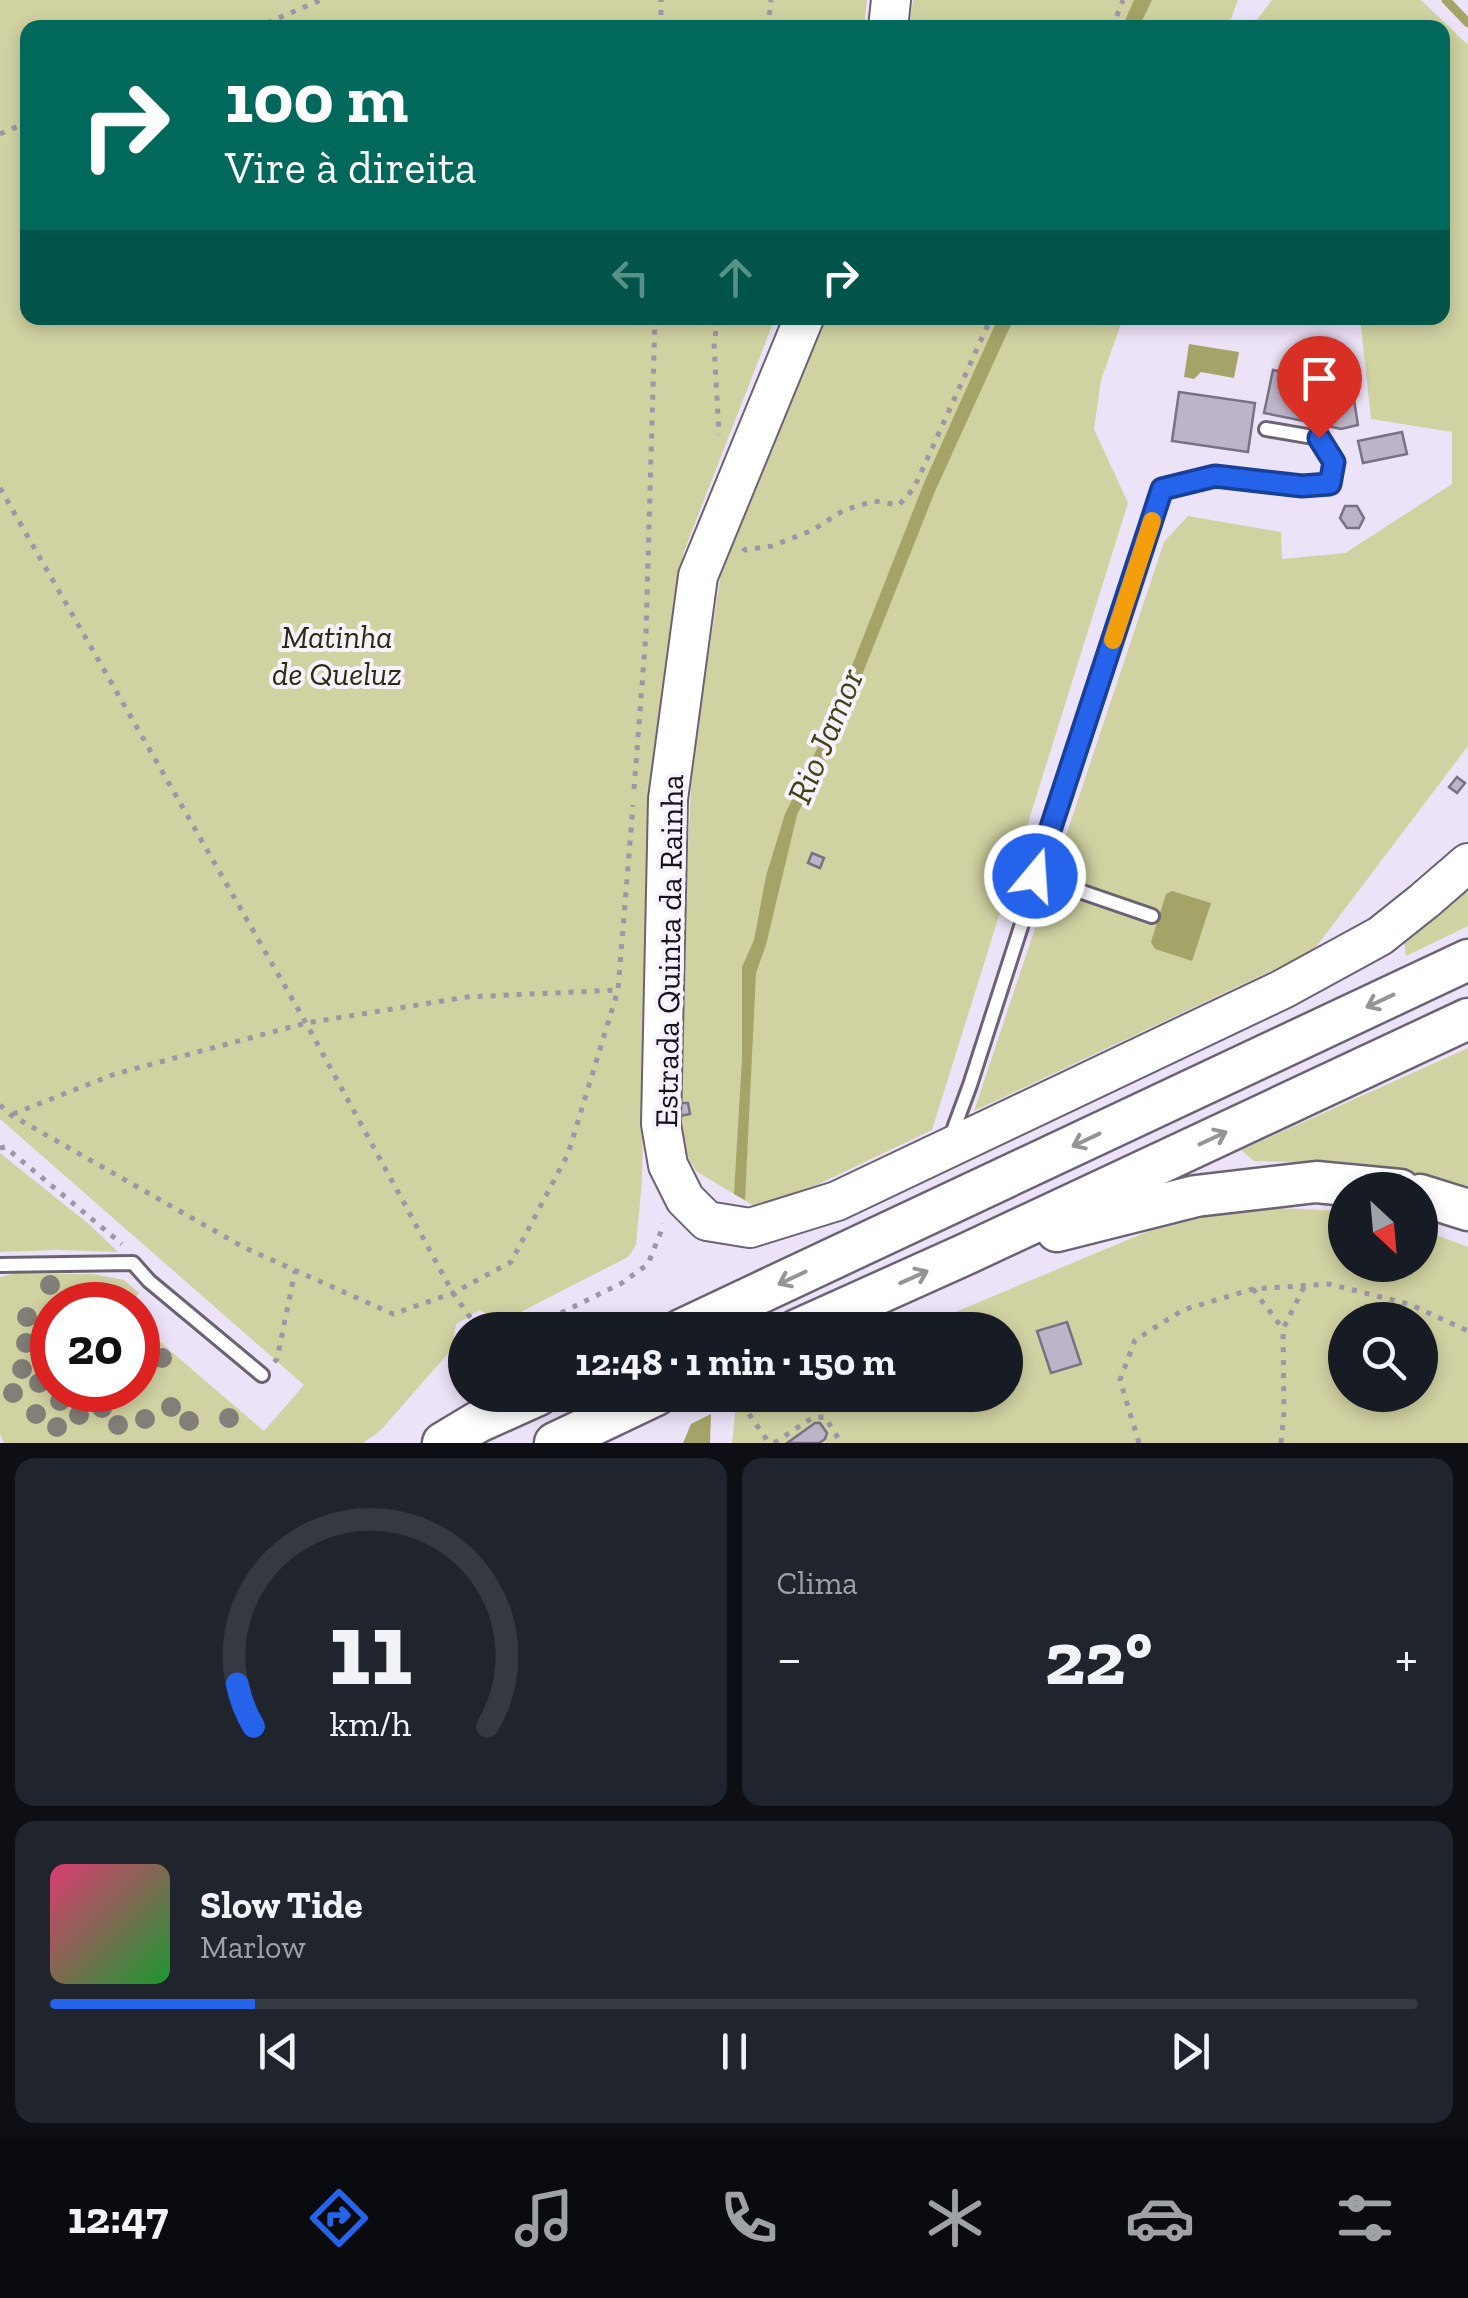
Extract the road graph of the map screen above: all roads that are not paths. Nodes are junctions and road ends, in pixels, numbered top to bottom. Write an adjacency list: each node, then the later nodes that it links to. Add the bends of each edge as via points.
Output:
1 (801, 325): 8 (main road, Estrada Quinta da Rainha, via 698,576 668,799 661,1124 668,1166 685,1199 707,1221 750,1228 837,1201)
2 (1266, 429): 4 (lane, via 1319,438 1334,462 1330,484 1215,476 1162,489)
3 (1468, 863): 8 (main road, Estrada Quinta da Rainha, via 1380,936 1283,990)
4 (1030, 874): 5 (lane); 8 (lane)
5 (1152, 916)
6 (1468, 960): 14 (highway, one-way to 14)
7 (1468, 1019): 12 (highway, one-way to 7)
8 (946, 1149)
9 (1328, 1183): 12 (highway, via 1196,1196)
10 (1438, 1201): 11 (highway)
11 (1468, 1210)
12 (966, 1254): 15 (highway, one-way to 12)
13 (0, 1265): 16 (lane, via 133,1263)
14 (720, 1312)
15 (838, 1312)
16 (262, 1375)
17 (500, 1412): 19 (highway)
18 (621, 1412): 20 (highway)
19 (444, 1443)
20 (556, 1443)

